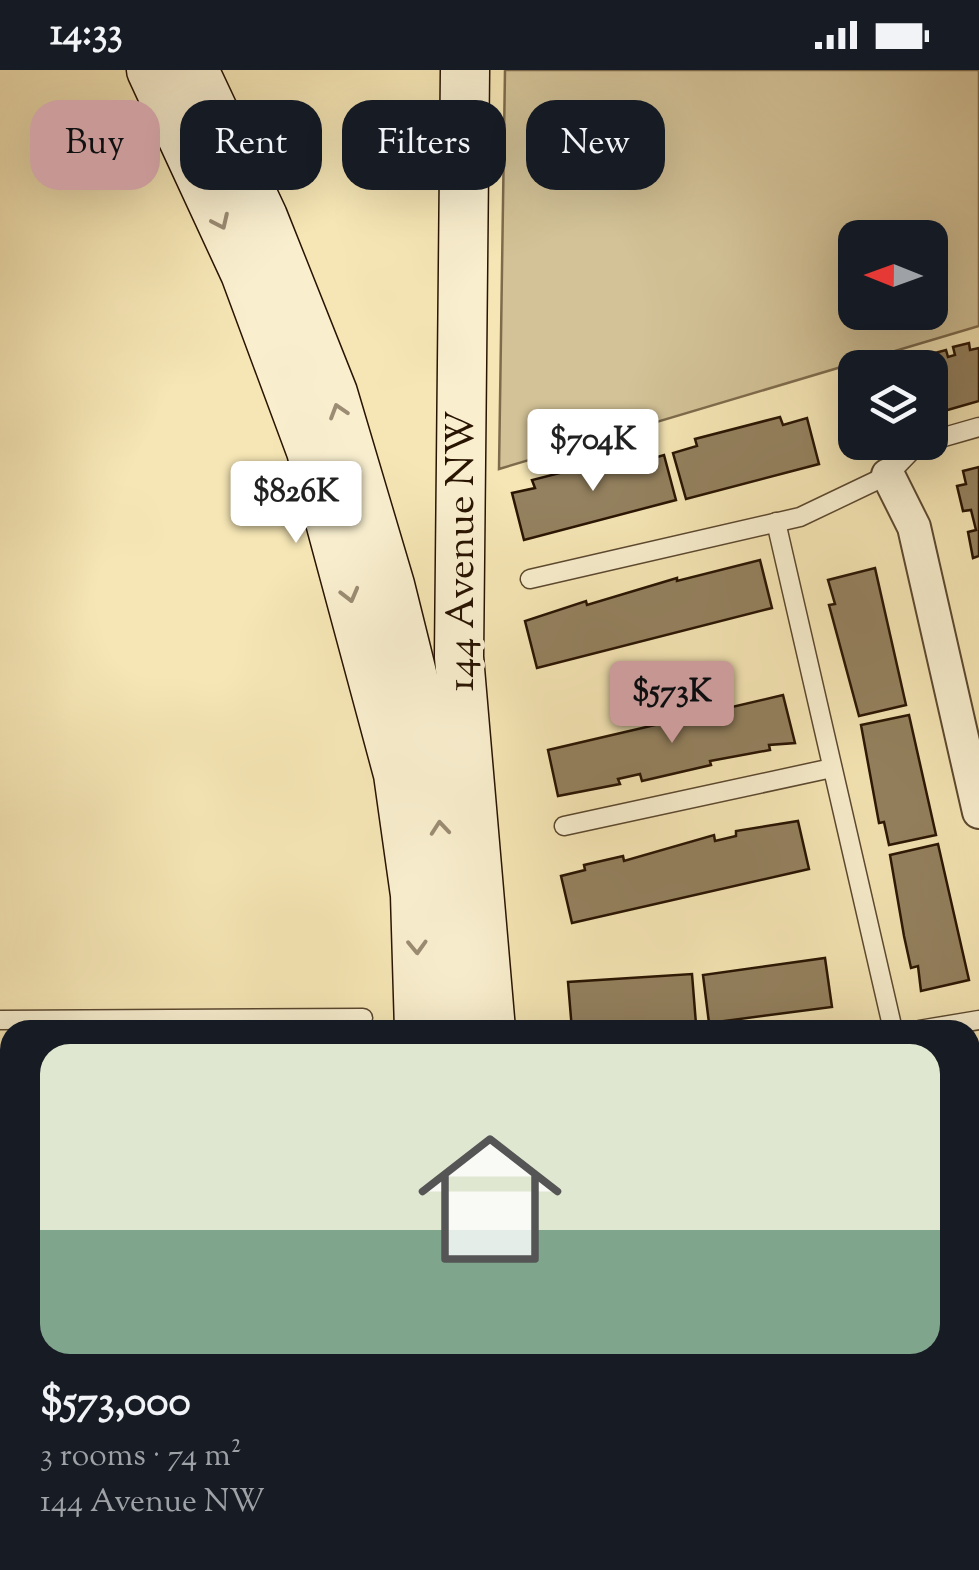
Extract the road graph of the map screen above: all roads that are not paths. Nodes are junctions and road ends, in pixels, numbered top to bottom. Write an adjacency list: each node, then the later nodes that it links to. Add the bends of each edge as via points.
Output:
1 (151, 70): 15 (main road, one-way to 15, via 245,273 311,451 398,774 415,895)
2 (194, 70): 16 (main road, 144 Avenue NW, one-way to 2, via 433,758 390,585 333,393 263,217)
3 (465, 70): 17 (main road, 144 Avenue NW, via 459,657)
4 (979, 427): 5 (lane)
5 (948, 436)
6 (902, 460): 7 (lane)
7 (888, 475): 8 (lane); 11 (street, via 914,527)
8 (776, 522): 9 (lane); 10 (lane)
9 (530, 580)
10 (832, 768): 12 (lane); 18 (lane)
11 (979, 812)
12 (564, 826)
13 (364, 1018): 14 (lane)
14 (0, 1020)
15 (419, 1020)
16 (457, 1020)
17 (490, 1020)
18 (890, 1020)

